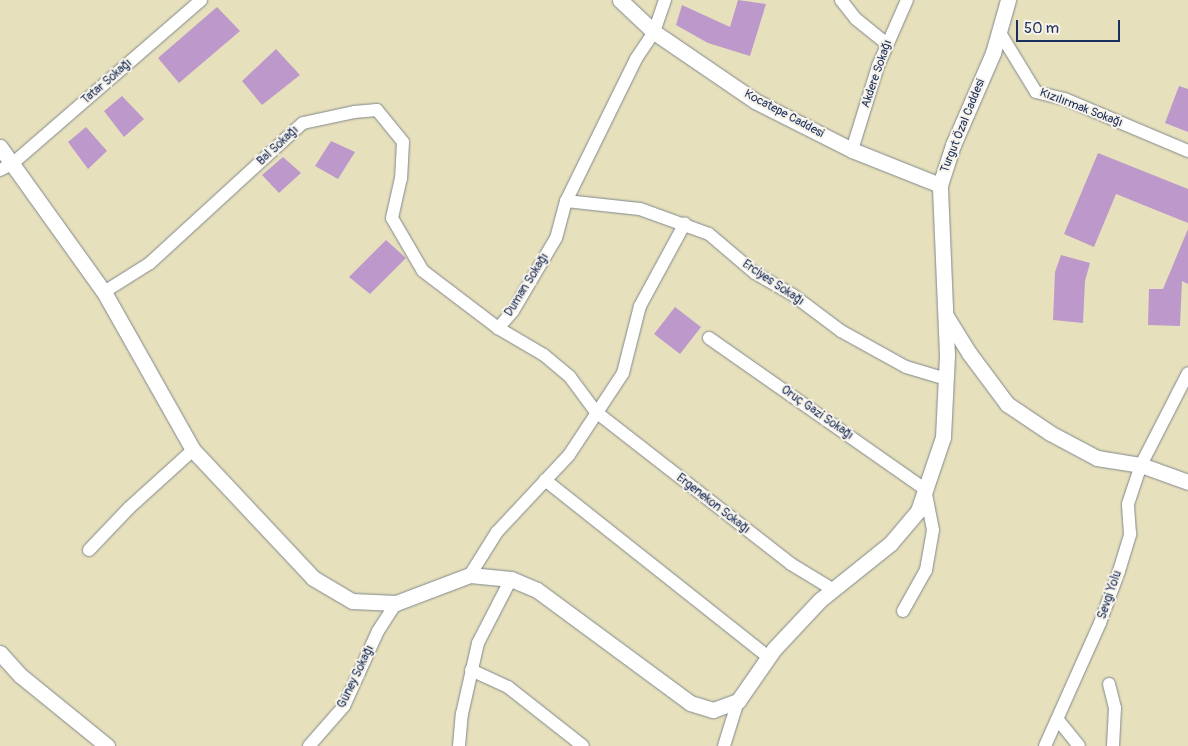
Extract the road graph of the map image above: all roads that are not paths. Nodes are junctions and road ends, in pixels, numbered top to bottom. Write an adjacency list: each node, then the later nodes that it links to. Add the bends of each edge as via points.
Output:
1 (201, 0): 13 (street, Tatar Sokağı)
2 (620, 0): 7 (street, Kocatepe Caddesi)
3 (664, 0): 7 (street, Duman Sokağı)
4 (841, 0): 9 (street, via 856,18)
5 (908, 0): 9 (street, Akdere Sokağı)
6 (1008, 0): 8 (street, Turgut Özal Caddesi)
7 (654, 32): 11 (street, Kocatepe Caddesi, via 755,101); 15 (street, Duman Sokağı, via 636,59)
8 (1000, 33): 12 (street, Kızılırmak Sokağı, via 1036,92 1065,99); 14 (street, Turgut Özal Caddesi)
9 (887, 44): 11 (street, Akdere Sokağı)
10 (0, 147): 13 (street)
11 (852, 150): 14 (street, Kocatepe Caddesi)
12 (1188, 151)
13 (6, 167): 17 (street)
14 (940, 185): 18 (street, Turgut Özal Caddesi)
15 (566, 201): 16 (street, Erciyes Sokağı, via 640,209); 19 (street, Duman Sokağı, via 556,238 512,311)
16 (684, 223): 22 (street, Erciyes Sokağı, via 710,234 755,272 793,295 841,332 906,367); 23 (street, via 640,306 623,372)
17 (104, 292): 19 (street, Bal Sokağı, via 150,264 303,123 377,110 391,123 403,142 401,178 392,218 423,271); 24 (street)
18 (946, 315): 22 (street, Turgut Özal Caddesi); 25 (street, via 969,353 1007,404 1050,433 1097,458)
19 (498, 328): 23 (street, Duman Sokağı, via 544,355 570,378)
20 (708, 338): 28 (street, Oruç Gazi Sokağı)
21 (1188, 373): 25 (street, Sevgi Yolu)
22 (946, 379): 28 (street, Turgut Özal Caddesi, via 943,437)
23 (596, 412): 26 (street, via 570,455); 32 (street, Ergenekon Sokağı, via 791,564)
24 (193, 450): 29 (street, via 129,508); 33 (street, via 312,578 352,601)
25 (1141, 465): 27 (street); 40 (street, Sevgi Yolu, via 1128,504 1130,534 1119,571)
26 (545, 480): 30 (street, via 497,532); 36 (street)
27 (1188, 482)
28 (926, 489): 32 (street, Turgut Özal Caddesi, via 918,511 890,544); 34 (street, via 932,530 926,570)
29 (89, 550)
30 (470, 574): 31 (street); 33 (street)
31 (511, 579): 37 (street, via 478,643); 39 (street, via 538,590 690,703 713,710)
32 (834, 590): 36 (street, Turgut Özal Caddesi, via 820,600)
33 (396, 603): 42 (street, Güney Sokağı, via 378,631 344,706)
34 (903, 611)
35 (0, 653): 41 (street, via 21,676)
36 (768, 656): 39 (street, Turgut Özal Caddesi)
37 (470, 670): 43 (street); 44 (street, via 508,687)
38 (1108, 684): 48 (street, via 1115,708)
39 (738, 701): 45 (street)
40 (1058, 720): 46 (street, Sevgi Yolu); 47 (street)
41 (107, 746)
42 (309, 746)
43 (459, 746)
44 (583, 746)
45 (724, 746)
46 (1045, 746)
47 (1080, 746)
48 (1113, 746)

